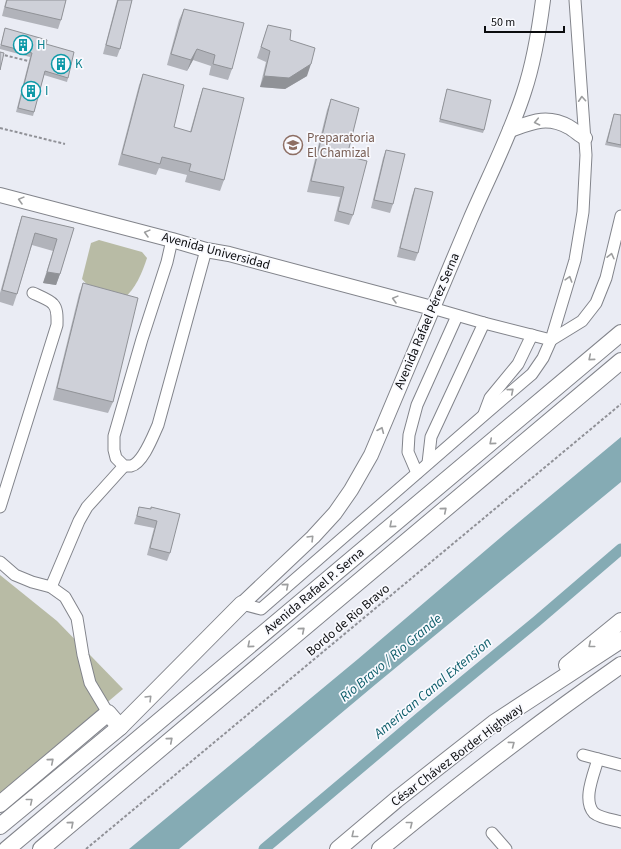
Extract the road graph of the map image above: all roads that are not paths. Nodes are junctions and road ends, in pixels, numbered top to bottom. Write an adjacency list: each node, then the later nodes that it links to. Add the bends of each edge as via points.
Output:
1 (543, 0): 3 (main road, Avenida Rafael Pérez Serna, via 534,58)
2 (575, 0): 4 (street, one-way to 2)
3 (510, 130): 4 (main road, one-way to 3, via 554,121 532,122); 10 (main road, Avenida Rafael Pérez Serna)
4 (585, 138): 15 (street, one-way to 4, via 575,260 583,212)
5 (0, 195): 7 (main road, Avenida Universidad, one-way to 5)
6 (621, 216): 15 (street, one-way to 6, via 582,321 596,303 606,278)
7 (172, 240): 8 (main road, Avenida Universidad); 19 (street, via 114,436 116,458)
8 (206, 250): 10 (main road, Avenida Universidad, one-way to 8); 19 (street, via 158,425 138,462)
9 (33, 293): 21 (street, via 53,304 57,326)
10 (432, 308): 11 (street); 24 (main road, Avenida Rafael Pérez Serna, one-way to 10, via 313,537 352,490 371,456)
11 (457, 316): 12 (street); 20 (street, via 417,405 409,435 408,452)
12 (484, 323): 14 (street); 18 (street, via 431,437)
13 (621, 333): 40 (highway, Avenida Rafael P. Serna, one-way to 40)
14 (532, 335): 15 (street); 17 (street, via 518,364 490,398)
15 (551, 340): 17 (street, one-way to 15, via 532,374)
16 (621, 361): 41 (highway, Avenida Rafael P. Serna, one-way to 16)
17 (484, 415): 18 (street)
18 (428, 463): 20 (street)
19 (124, 466): 23 (street, via 87,507)
20 (416, 473): 24 (street, one-way to 20, via 261,608)
21 (0, 507)
22 (0, 562): 23 (street, via 15,576)
23 (51, 587): 30 (street, via 65,597 77,618 90,683)
24 (242, 604): 32 (highway, one-way to 24)
25 (621, 621): 31 (highway, one-way to 31)
26 (621, 640): 31 (highway, César Chávez Border Highway)
27 (621, 665): 29 (highway, César Chávez Border Highway)
28 (621, 675): 29 (highway)
29 (570, 701): 43 (highway, César Chávez Border Highway, one-way to 29)
30 (108, 713): 32 (highway); 36 (highway, one-way to 30)
31 (494, 723): 42 (highway, César Chávez Border Highway, one-way to 42)
32 (120, 727): 38 (highway, one-way to 32)
33 (583, 755): 34 (street)
34 (598, 759): 35 (street); 37 (street, via 588,791 589,805 595,814)
35 (621, 765)
36 (0, 804)
37 (621, 822)
38 (0, 826)
39 (492, 833): 44 (street)
40 (7, 849)
41 (41, 849)
42 (338, 849)
43 (380, 849)
44 (506, 849)

